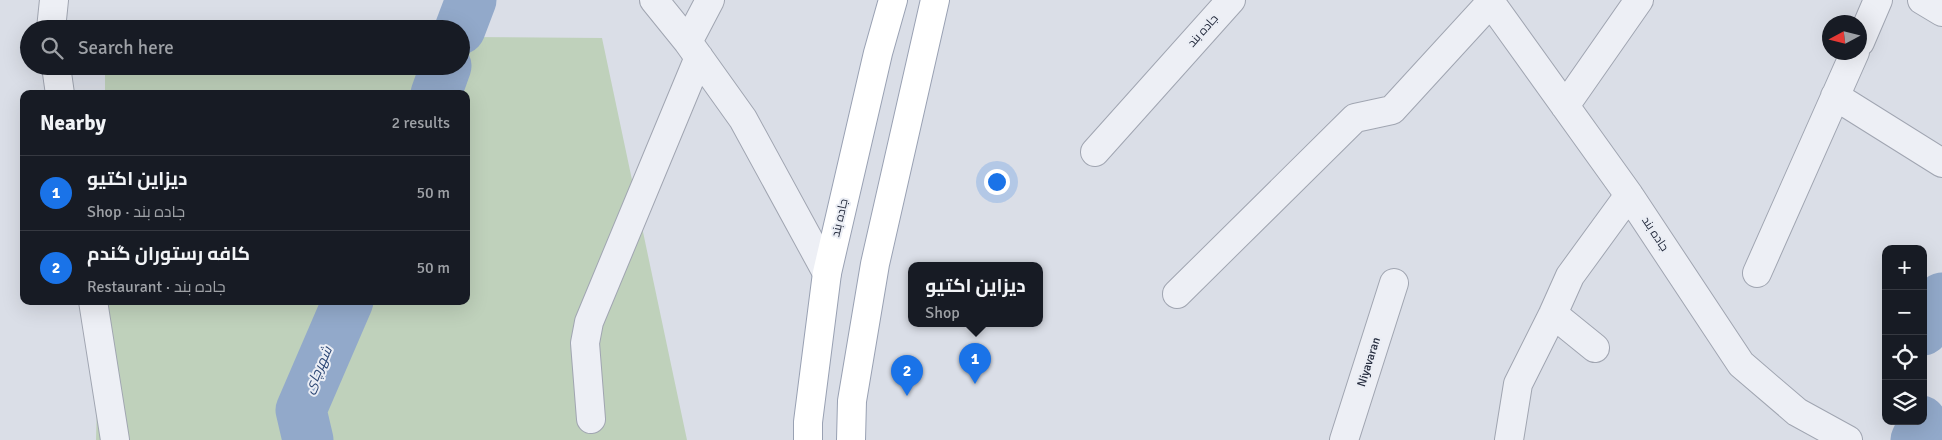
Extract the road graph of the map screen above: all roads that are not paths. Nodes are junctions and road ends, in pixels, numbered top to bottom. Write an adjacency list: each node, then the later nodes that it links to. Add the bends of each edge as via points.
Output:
1 (54, 0): 12 (street)
2 (654, 0): 14 (street)
3 (710, 0): 14 (street)
4 (892, 0): 23 (main road, جاده بند)
5 (935, 0): 33 (main road, via 875,264 852,401)
6 (1231, 0): 20 (street, جاده بند)
7 (1639, 0): 19 (street)
8 (1878, 0): 13 (street)
9 (1922, 0): 11 (street)
10 (1490, 1): 19 (street, جاده بند); 26 (street, via 1392,110 1354,118)
11 (1942, 12)
12 (52, 20)
13 (1867, 26)
14 (694, 50): 23 (street, via 743,119); 30 (street, via 589,322 585,343)
15 (1851, 60): 18 (street)
16 (57, 75): 17 (street)
17 (59, 90)
18 (1835, 96): 21 (street); 24 (street)
19 (1565, 106): 22 (street, جاده بند)
20 (1094, 152)
21 (1942, 162)
22 (1629, 195): 28 (street, via 1570,276); 36 (street, جاده بند, via 1741,364 1797,412)
23 (827, 273): 32 (main road, جاده بند)
24 (1757, 273)
25 (1394, 283): 34 (street, Niyavaran)
26 (1177, 294)
27 (94, 305): 31 (street)
28 (1553, 314): 29 (street); 35 (street, via 1518,384)
29 (1594, 348)
30 (591, 419)
31 (115, 440)
32 (808, 440)
33 (851, 440)
34 (1344, 440)
35 (1509, 440)
36 (1848, 440)

